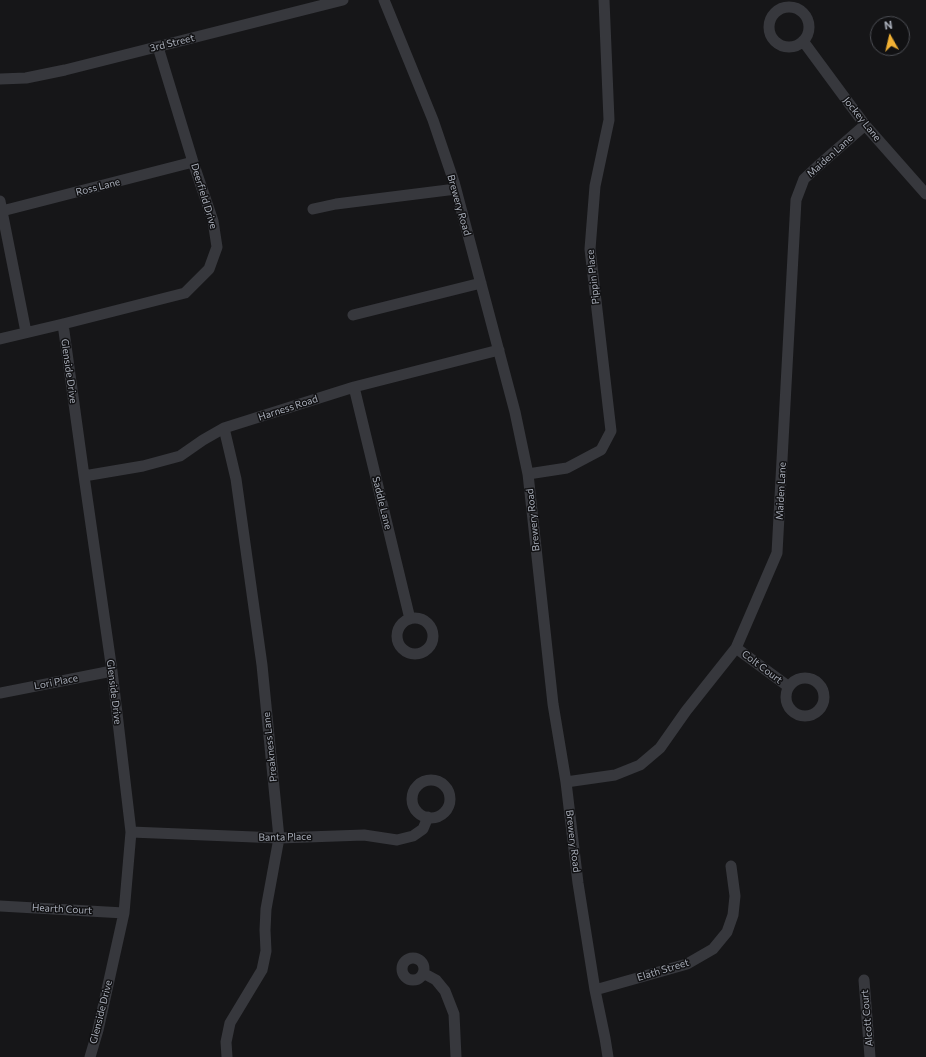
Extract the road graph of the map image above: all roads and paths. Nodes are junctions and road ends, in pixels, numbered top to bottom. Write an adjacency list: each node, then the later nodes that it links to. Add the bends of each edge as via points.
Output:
1 (343, 0): 5 (street, 3rd Street)
2 (384, 0): 9 (street, Brewery Road, via 433,120)
3 (604, 0): 21 (street, Pippin Place, via 609,120 595,186 590,249 611,431 601,450 567,468)
4 (803, 42): 7 (street, Jockey Lane)
5 (158, 47): 6 (street, 3rd Street, via 26,78); 8 (street, Deerfield Drive)
6 (0, 79)
7 (865, 125): 10 (street, Jockey Lane); 24 (street, Maiden Lane, via 804,179 796,200 777,553)
8 (193, 162): 11 (street, Ross Lane); 15 (street, Deerfield Drive, via 213,221 217,247 208,269 185,293)
9 (456, 189): 12 (street); 13 (street, Brewery Road)
10 (926, 194)
11 (1, 206): 16 (street)
12 (313, 209)
13 (481, 283): 14 (street); 18 (street, Brewery Road)
14 (353, 315)
15 (63, 324): 16 (street, Deerfield Drive); 22 (street, Glenside Drive)
16 (26, 332): 17 (street, Deerfield Drive)
17 (0, 339)
18 (499, 350): 19 (street, Harness Road); 21 (street, Brewery Road)
19 (354, 387): 20 (street, Harness Road); 23 (street, Saddle Lane)
20 (224, 428): 22 (street, Harness Road, via 180,456 143,466); 31 (street, Preakness Lane, via 236,479 262,665)
21 (528, 474): 28 (street, Brewery Road, via 553,704)
22 (84, 476): 25 (street, Glenside Drive)
23 (410, 619)
24 (736, 648): 26 (street, Colt Court); 28 (street, Maiden Lane, via 660,748 640,765 615,775)
25 (112, 671): 27 (street, Lori Place); 30 (street, Glenside Drive)
26 (789, 687)
27 (0, 693)
28 (566, 782): 37 (street, Brewery Road)
29 (428, 817): 31 (street, Banta Place, via 423,829 413,836 397,840 364,836)
30 (131, 832): 31 (street, Banta Place); 34 (street, Glenside Drive)
31 (279, 838): 39 (street, Preakness Lane, via 266,909 266,951 262,970 230,1023 226,1042)
32 (732, 866): 37 (street, Elath Street, via 735,896 732,915 727,932 714,949 687,964)
33 (0, 906): 34 (street, Hearth Court)
34 (124, 913): 38 (street, Glenside Drive)
35 (423, 973): 40 (street, via 436,980 451,1006 454,1014)
36 (864, 980): 42 (street, Alcott Court)
37 (594, 990): 41 (street, Brewery Road)
38 (90, 1057)
39 (227, 1057)
40 (456, 1057)
41 (608, 1057)
42 (870, 1057)

